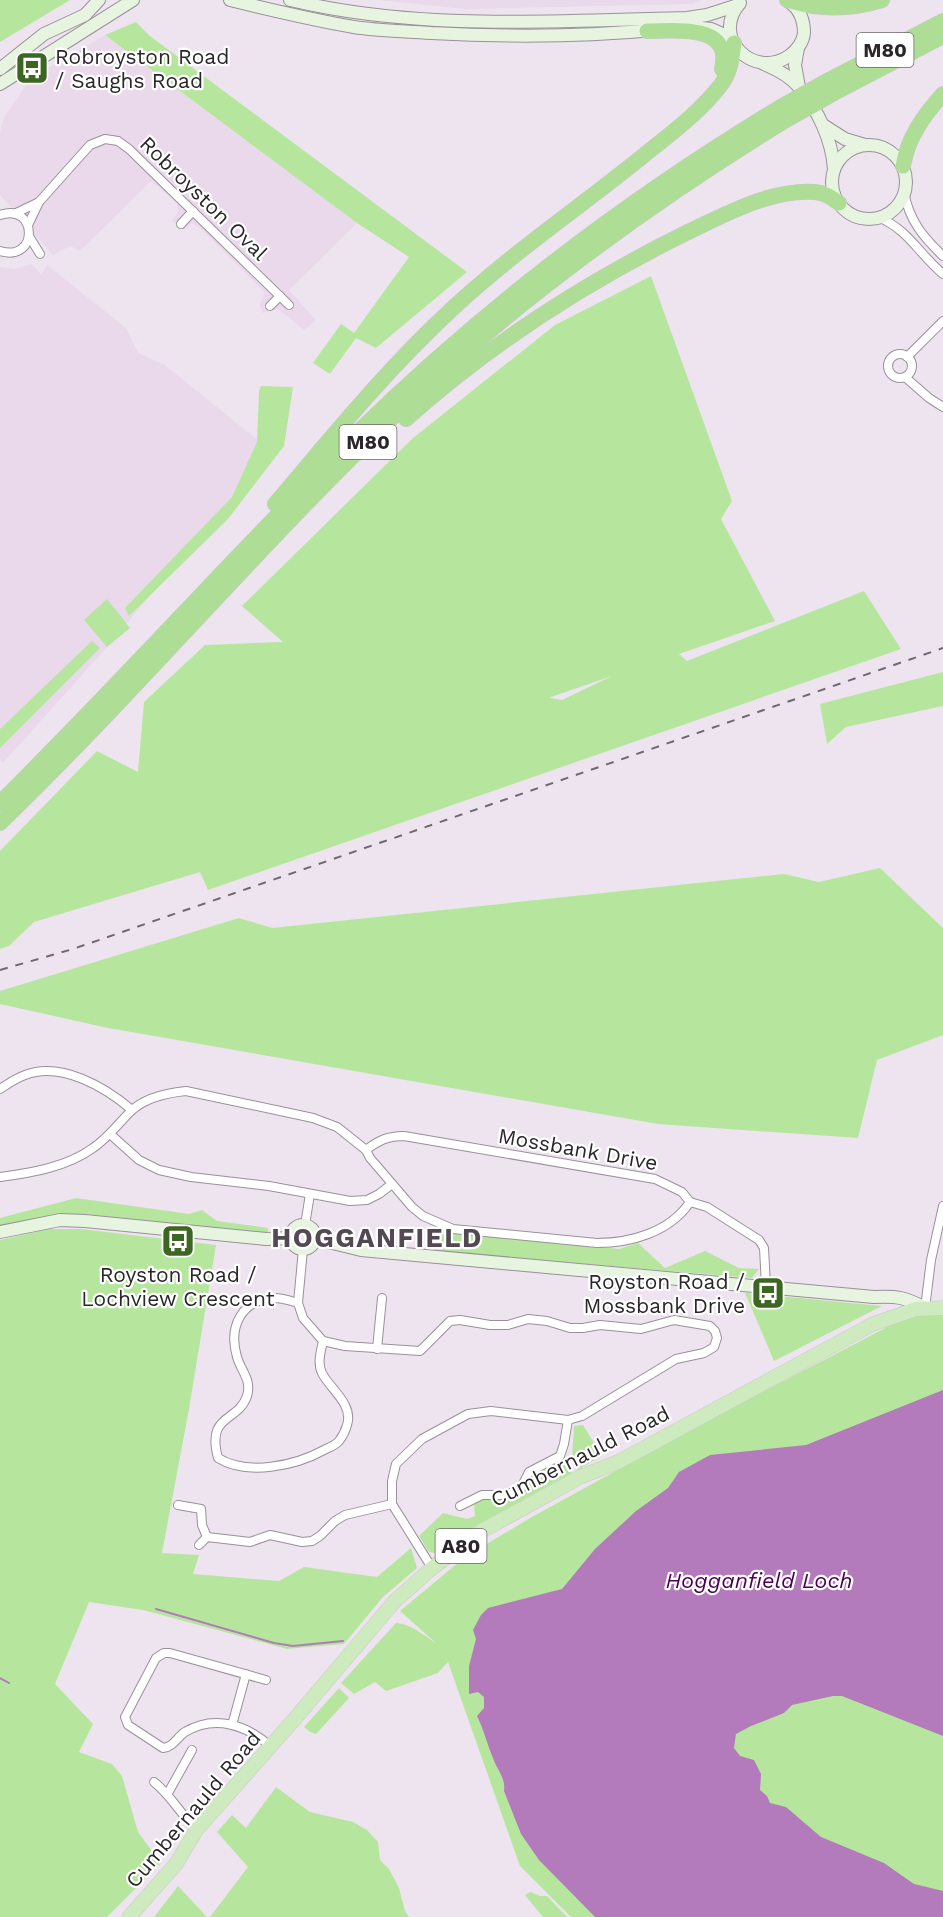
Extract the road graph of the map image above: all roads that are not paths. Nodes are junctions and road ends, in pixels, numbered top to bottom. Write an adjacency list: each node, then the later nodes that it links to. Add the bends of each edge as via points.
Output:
1 (99, 0): 14 (street, via 85,15 44,34)
2 (133, 0): 15 (street)
3 (230, 0): 9 (street, via 312,19 397,30 554,37)
4 (290, 0): 7 (street, via 393,17 483,21 687,18 714,14)
5 (787, 0): 6 (highway, via 847,8); 12 (street, via 801,17 803,37)
6 (882, 0)
7 (741, 1): 11 (street, via 730,24)
8 (943, 21): 17 (highway, M80)
9 (647, 31): 11 (street, via 700,27); 19 (highway, via 699,32 712,37 724,59)
10 (943, 36): 17 (highway, M80)
11 (732, 41): 13 (street, via 747,57); 19 (highway, via 725,78)
12 (798, 48): 13 (street, via 778,62); 16 (street, via 795,65)
13 (762, 63): 16 (street, via 783,73)
14 (0, 69)
15 (0, 84)
16 (799, 87): 21 (street)
17 (831, 87): 20 (highway, M80, bridge)
18 (943, 94): 23 (highway, via 915,131)
19 (710, 96): 46 (highway, via 629,168 498,267 431,329 350,416)
20 (783, 114): 45 (highway, M80, via 633,220 512,313 371,439); 46 (highway, M80, via 720,144 633,203 504,300 359,431)
21 (822, 124): 22 (street, via 845,139); 24 (street)
22 (865, 145): 23 (street, via 886,149); 24 (street, via 846,153)
23 (903, 166): 25 (street)
24 (834, 170): 27 (street, via 832,182)
25 (904, 192): 30 (street, via 894,208); 36 (street, via 920,233)
26 (39, 202): 28 (street, Robroyston Oval, via 90,146 105,140 118,141 129,149); 29 (street); 32 (street)
27 (839, 204): 30 (street, via 856,216); 45 (highway, via 816,192 760,201 672,240 568,298 440,390)
28 (193, 211): 31 (street); 38 (street, Robroyston Oval)
29 (6, 212): 32 (street, via 23,217)
30 (878, 217): 37 (street, via 899,228)
31 (181, 224)
32 (28, 225): 33 (street)
33 (29, 236): 34 (street); 34 (street, via 40,254)
34 (20, 251): 35 (street)
35 (1, 252)
36 (943, 256)
37 (943, 274)
38 (280, 296): 39 (street, Robroyston Oval); 40 (street)
39 (288, 305)
40 (270, 306)
41 (943, 321): 42 (street)
42 (907, 357): 43 (street, via 911,367); 43 (street, via 896,355 888,367 894,376)
43 (905, 376): 44 (street)
44 (943, 407)
45 (246, 568): 48 (highway, M80)
46 (191, 605): 47 (highway, M80)
47 (0, 803)
48 (0, 823)
49 (0, 1089): 50 (street, via 26,1075 45,1071 95,1084)
50 (132, 1110): 51 (street); 52 (street, via 165,1093 186,1091 312,1118 338,1127)
51 (111, 1134): 53 (street, via 66,1162); 55 (street, via 139,1160 159,1170)
52 (366, 1150): 54 (street); 56 (street, Mossbank Drive, via 378,1140 404,1136 654,1179 682,1192)
53 (0, 1177)
54 (392, 1184): 55 (street, via 367,1200); 56 (street, via 423,1216 453,1229 597,1243 619,1243 657,1229 681,1215)
55 (310, 1194): 58 (street)
56 (690, 1202): 63 (street, Mossbank Drive, via 759,1240 764,1248)
57 (943, 1206): 67 (street)
58 (305, 1225): 60 (street, via 296,1227); 61 (street, via 314,1230)
59 (0, 1232): 60 (street, via 60,1220)
60 (291, 1238): 62 (street)
61 (316, 1239): 62 (street, via 312,1246); 63 (street, via 361,1250)
62 (303, 1249): 66 (street)
63 (766, 1286): 64 (street)
64 (874, 1297): 67 (street, via 903,1298); 69 (street, via 893,1303)
65 (382, 1298): 71 (street)
66 (298, 1303): 70 (street, via 303,1318); 70 (street, via 277,1298 260,1300 237,1319 236,1356 249,1383 246,1398 219,1425 215,1436 218,1458 228,1464 282,1467 339,1442 348,1422 336,1390 321,1372)
67 (925, 1308): 68 (main road, Cumbernauld Road / A80); 69 (main road, Cumbernauld Road / A80)
68 (943, 1308)
69 (901, 1312): 78 (main road, Cumbernauld Road / A80, via 618,1461 580,1477 480,1532)
70 (324, 1341): 71 (street)
71 (377, 1349): 72 (street, via 420,1351 450,1321 460,1320 499,1325 528,1319 583,1329 600,1325 641,1329 674,1320 710,1326 715,1331 714,1347 676,1359 591,1411)
72 (568, 1420): 73 (street, via 491,1411 468,1414 422,1439 396,1464); 75 (street, via 560,1456 529,1472 520,1490 505,1496 482,1495)
73 (392, 1504): 76 (street, via 345,1515 312,1541 270,1535 250,1542); 78 (street)
74 (178, 1505): 76 (street, via 201,1509)
75 (460, 1506)
76 (207, 1537): 77 (street)
77 (199, 1545)
78 (432, 1568): 82 (main road, Cumbernauld Road / A80, via 394,1602)
79 (246, 1674): 80 (street); 81 (street); 81 (street, via 164,1653 156,1658 125,1717 128,1725 163,1748 201,1724)
80 (266, 1680)
81 (232, 1725): 82 (street, via 253,1732)
82 (271, 1747): 86 (main road, Cumbernauld Road / A80)
83 (192, 1750): 85 (street)
84 (154, 1782): 85 (street)
85 (168, 1793): 86 (street, via 184,1818)
86 (197, 1829): 87 (main road, Cumbernauld Road / A80, via 176,1864)
87 (129, 1917)

